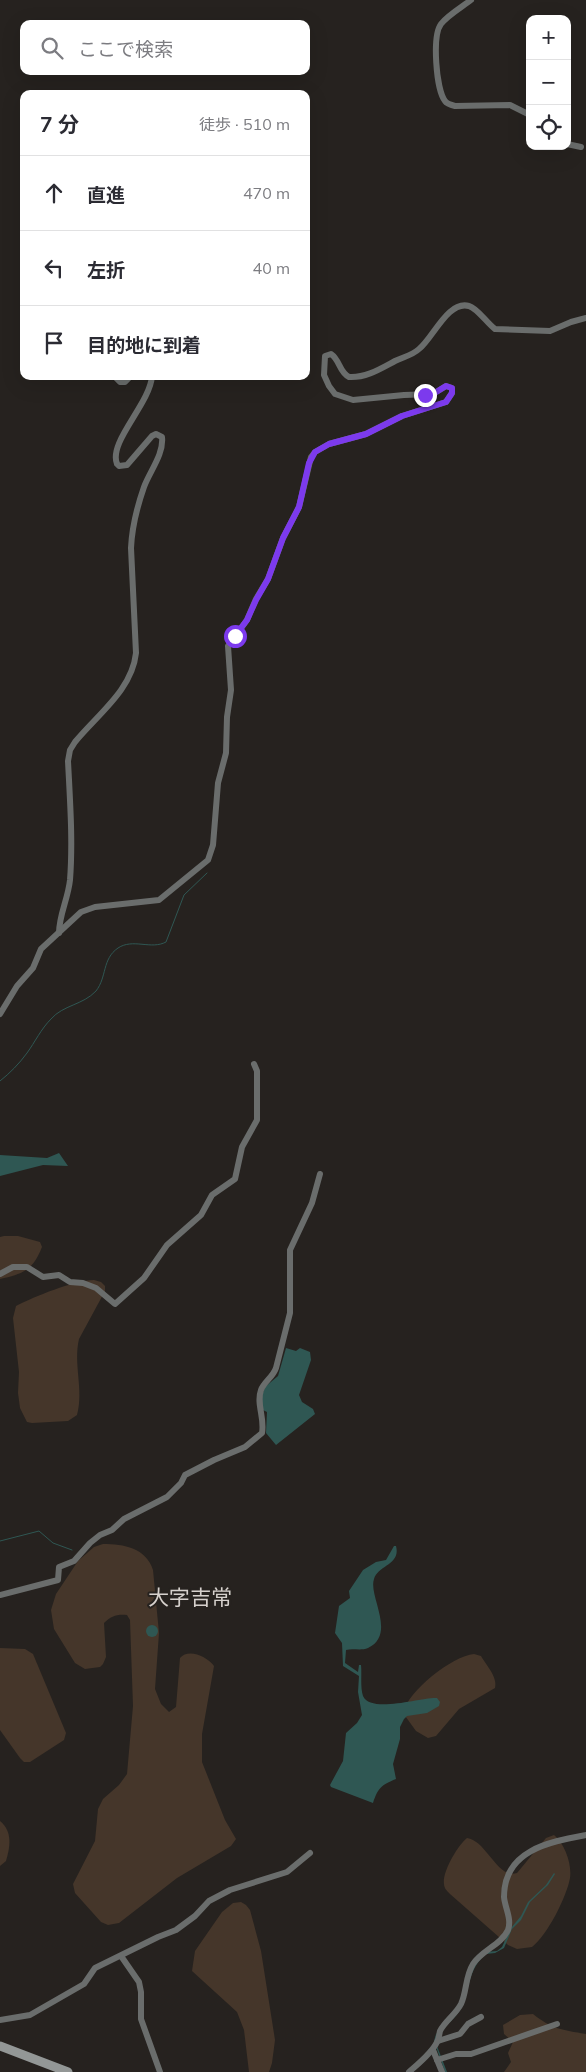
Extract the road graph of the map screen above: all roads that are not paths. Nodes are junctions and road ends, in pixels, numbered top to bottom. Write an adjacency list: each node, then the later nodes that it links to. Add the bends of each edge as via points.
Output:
1 (471, 0): 2 (street, via 443,22 438,30 436,60 444,100 455,106 510,105)
2 (526, 113)
3 (571, 145): 4 (street)
4 (581, 147)
5 (586, 318): 7 (street, via 550,331 495,329 470,306 457,307 419,350 382,369 349,377 334,356 325,356 326,380 342,398 362,400 433,394 446,386 452,388 452,393 446,402 402,416 366,434 329,444 311,458 299,507 268,579 247,620 228,646 231,690 226,753 208,860 159,900 87,909)
6 (151, 380): 7 (street, via 144,402 115,453 117,464 127,465 152,436 162,437 162,448 144,488 132,532 135,666 127,682 70,750 71,857 68,894)
7 (59, 933): 8 (street, via 41,949 33,968 17,986)
8 (0, 1014)
9 (254, 1064): 11 (street, via 257,1071 257,1120 242,1147 235,1179 212,1195 201,1215 167,1245 131,1291 115,1304 96,1288 70,1282 60,1275 43,1277 27,1267 13,1267)
10 (320, 1174): 12 (street, via 312,1203 290,1250 288,1324 274,1375 259,1396 264,1419 262,1433 245,1448 185,1476 167,1497 100,1534 74,1561 59,1567 58,1580)
11 (0, 1274)
12 (0, 1595)
13 (586, 1835): 19 (street, via 527,1852 516,1860 504,1890 509,1928 473,1964 461,2003)
14 (310, 1852): 15 (street, via 287,1872 230,1890 209,1901 176,1930)
15 (121, 1956): 17 (street, via 95,1968 84,1984 30,2015); 23 (street, via 139,1982 141,2019)
16 (481, 2018): 19 (street, via 468,2024 460,2034)
17 (0, 2020)
18 (557, 2024): 21 (street, via 471,2054)
19 (437, 2043): 21 (street); 24 (street)
20 (0, 2046): 22 (street)
21 (440, 2059): 25 (street)
22 (68, 2072)
23 (160, 2072)
24 (409, 2072)
25 (442, 2072)

